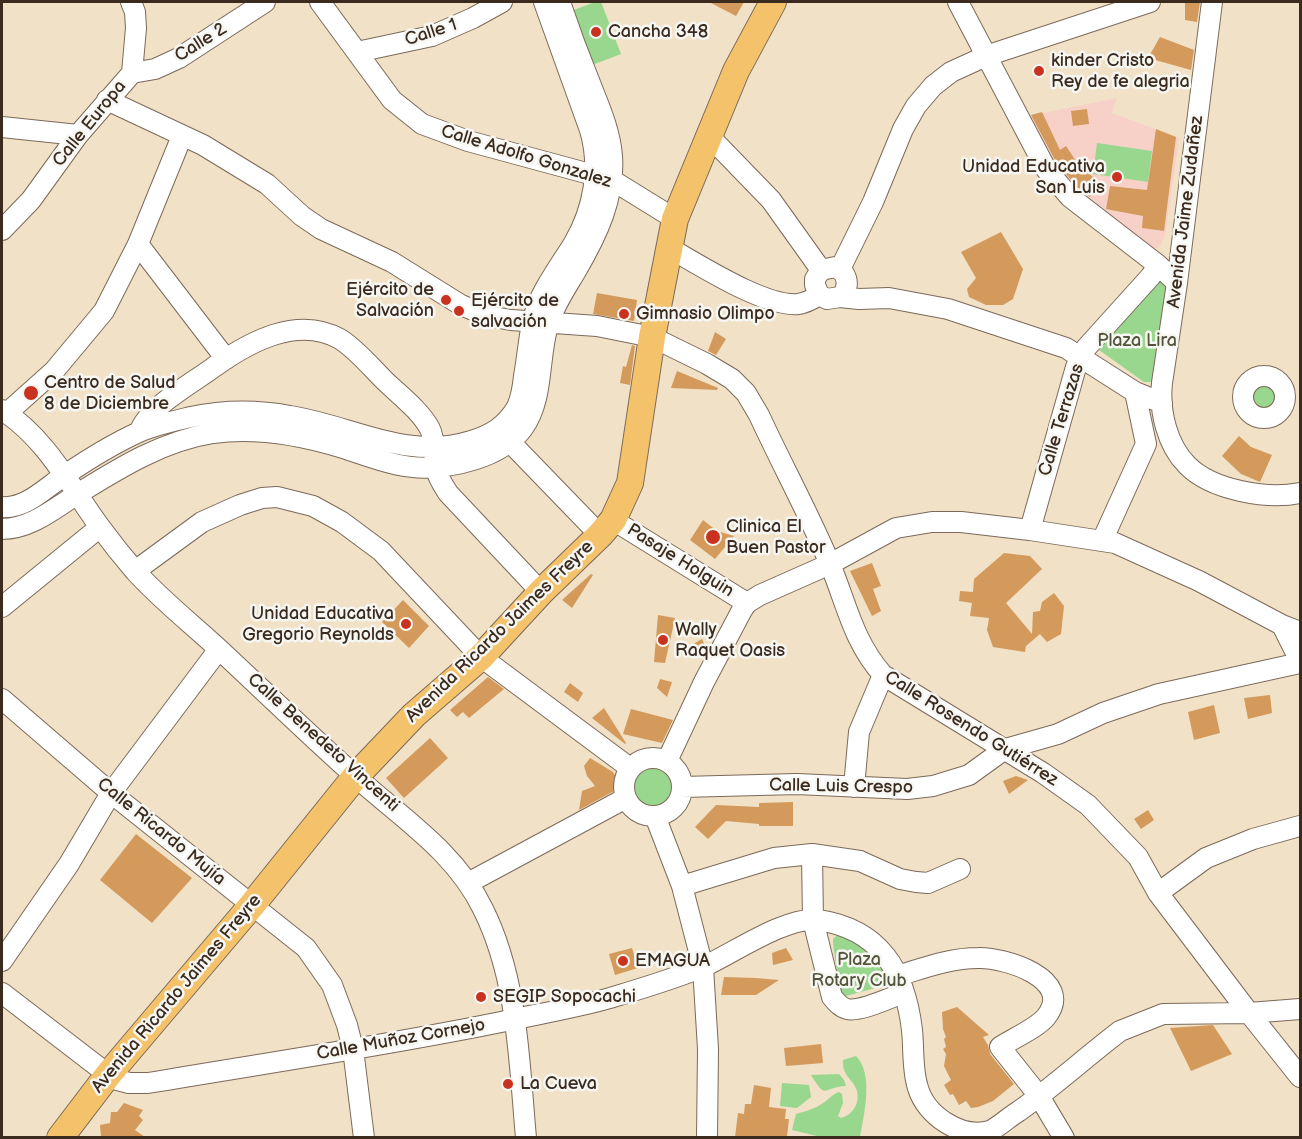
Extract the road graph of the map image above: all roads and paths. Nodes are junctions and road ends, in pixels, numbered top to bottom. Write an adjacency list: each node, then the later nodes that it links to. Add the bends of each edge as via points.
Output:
1 (131, 2): 13 (street, Calle Europa, via 136,28)
2 (265, 2): 13 (street, Calle 2, via 179,58 155,69)
3 (320, 2): 11 (street, Calle Adolfo Gonzalez)
4 (502, 2): 11 (street, Calle 1, via 432,36)
5 (543, 2): 19 (street)
6 (560, 2): 19 (street, via 607,129 612,156)
7 (773, 2): 18 (main road, Avenida Ricardo Jaimes Freyre, via 736,71)
8 (958, 2): 12 (street)
9 (1150, 2): 12 (street)
10 (1212, 2): 26 (street, Avenida Jaime Zudañez)
11 (357, 52): 19 (street, Calle Adolfo Gonzalez, via 392,100 422,124 468,141)
12 (986, 56): 24 (street, via 1047,169 1070,196); 25 (street, via 951,72 916,106 873,202)
13 (132, 73): 14 (street, Calle Europa)
14 (107, 100): 16 (street, Calle Europa); 17 (street, Calle Rosendo Gutiérrez)
15 (2, 127): 16 (street)
16 (78, 135): 21 (street, Calle Europa, via 31,200)
17 (182, 136): 22 (street); 29 (street, Calle Rosendo Gutiérrez, via 267,184 321,230 392,262 461,305 488,316)
18 (710, 137): 20 (main road, Avenida Ricardo Jaimes Freyre); 25 (street, via 771,200)
19 (604, 178): 20 (street, Calle Adolfo Gonzalez); 29 (street, via 607,206 599,230 563,292)
20 (675, 219): 23 (main road, Avenida Ricardo Jaimes Freyre)
21 (2, 230)
22 (138, 244): 32 (street); 35 (street, via 104,311 54,371)
23 (669, 248): 27 (street, via 773,301 799,304); 30 (main road, Avenida Ricardo Jaimes Freyre)
24 (1158, 265): 26 (street); 31 (street, Calle Terrazas)
25 (830, 270): 27 (street, via 815,279); 28 (street, via 847,281)
26 (1177, 283): 34 (street, Avenida Jaime Zudañez)
27 (819, 294): 28 (street, via 831,300)
28 (840, 297): 31 (street, via 889,298 948,309)
29 (540, 322): 30 (street, Calle Rosendo Gutiérrez, via 597,326); 37 (street, via 543,347 538,391 524,427); 38 (street, via 518,404 511,416 495,432)
30 (652, 337): 44 (main road, Avenida Ricardo Jaimes Freyre, via 630,483); 48 (street, Calle Rosendo Gutiérrez, via 707,364 746,393)
31 (1082, 356): 33 (street); 46 (street, Calle Terrazas)
32 (226, 359): 36 (street, via 159,407 142,423); 38 (street, via 278,333 308,329 328,334 346,344 416,412 429,428)
33 (1135, 392): 34 (street); 47 (street, via 1146,444)
34 (1162, 403): 40 (street, Avenida Jaime Zudañez, via 1168,433 1186,465 1201,475 1239,492)
35 (4, 412): 39 (street, Calle Benedeto Vincenti, via 28,430)
36 (140, 431): 38 (street, via 223,412 258,412 320,422); 39 (street)
37 (510, 442): 38 (street, via 494,452); 44 (street, Pasaje Holguin)
38 (435, 458): 41 (street, via 392,465 288,434 256,430 214,433 151,451); 50 (street, via 440,481 448,494)
39 (66, 474): 41 (street, Calle Benedeto Vincenti); 42 (street, via 31,500)
40 (1300, 493)
41 (79, 494): 43 (street, Calle Benedeto Vincenti); 45 (street, via 36,520)
42 (2, 507)
43 (100, 527): 49 (street, Calle Benedeto Vincenti); 52 (street)
44 (607, 528): 50 (main road, Avenida Ricardo Jaimes Freyre); 51 (street, Pasaje Holguin)
45 (2, 529)
46 (1030, 530): 47 (street); 48 (street, via 961,522 896,528)
47 (1102, 541): 53 (street, via 1163,563)
48 (830, 564): 51 (street); 57 (street, Calle Rosendo Gutiérrez, via 861,645)
49 (135, 571): 54 (street, Calle Benedeto Vincenti); 55 (street, via 202,522 240,505 262,498 296,500 342,522 381,551)
50 (541, 592): 55 (main road, Avenida Ricardo Jaimes Freyre)
51 (747, 603): 60 (street)
52 (2, 607)
53 (1291, 628): 56 (street)
54 (219, 649): 62 (street, Calle Benedeto Vincenti); 65 (street)
55 (481, 657): 61 (street); 62 (main road, Avenida Ricardo Jaimes Freyre, via 414,715)
56 (1300, 662): 59 (street, Calle Luis Crespo, via 1159,694 1103,712 1058,734)
57 (883, 675): 59 (street, Calle Rosendo Gutiérrez); 64 (street, via 859,732)
58 (2, 699): 65 (street, Calle Ricardo Mujía)
59 (1005, 749): 64 (street, Calle Luis Crespo, via 969,775 942,784 907,789); 73 (street, Calle Rosendo Gutiérrez, via 1088,805 1138,857)
60 (667, 761): 61 (street, via 651,758); 63 (street, via 678,772)
61 (630, 768): 66 (street, via 624,783)
62 (355, 777): 71 (street, Calle Benedeto Vincenti, via 405,817); 74 (main road, Avenida Ricardo Jaimes Freyre)
63 (682, 787): 64 (street, Calle Luis Crespo); 67 (street, via 677,804)
64 (854, 787)
65 (111, 793): 74 (street, Calle Ricardo Mujía); 76 (street, via 69,864)
66 (626, 798): 67 (street, via 641,814); 71 (street)
67 (655, 816): 72 (street)
68 (1300, 826): 73 (street, via 1206,858)
69 (812, 854): 70 (street, via 860,861 916,882 928,883); 72 (street, via 774,858); 75 (street)
70 (960, 869)
71 (468, 883): 82 (street, Calle Benedeto Vincenti, via 500,951)
72 (682, 886): 77 (street)
73 (1158, 892): 81 (street, Calle Rosendo Gutiérrez)
74 (252, 905): 83 (street, Calle Ricardo Mujía, via 306,948 321,967 340,1004); 84 (main road, Avenida Ricardo Jaimes Freyre)
75 (813, 920): 77 (street, Calle Muñoz Cornejo, via 793,922); 78 (street, via 842,924 873,941 884,952); 78 (street, via 832,997 838,1005 859,1008)
76 (2, 961)
77 (703, 967): 82 (street, Calle Muñoz Cornejo, via 610,998); 90 (street, via 708,1049)
78 (900, 984): 86 (street, via 912,1028 918,1090 934,1117 945,1126 958,1132 988,1133); 86 (street, via 931,965 978,958 995,958 1028,969 1042,979 1051,996 1046,1017 1000,1047)
79 (2, 993): 84 (street, Calle Muñoz Cornejo)
80 (1300, 1009): 81 (street)
81 (1249, 1013): 85 (street, Calle Rosendo Gutiérrez); 86 (street, via 1163,1014 1132,1025)
82 (515, 1019): 83 (street, Calle Muñoz Cornejo); 89 (street, Calle Benedeto Vincenti)
83 (352, 1049): 84 (street, Calle Muñoz Cornejo, via 148,1083 120,1082); 88 (street, Calle Ricardo Mujía)
84 (108, 1075): 87 (main road, Avenida Ricardo Jaimes Freyre)
85 (1300, 1077)
86 (1039, 1096): 91 (street)
87 (60, 1137)
88 (364, 1137)
89 (526, 1137)
90 (707, 1137)
91 (1065, 1137)

